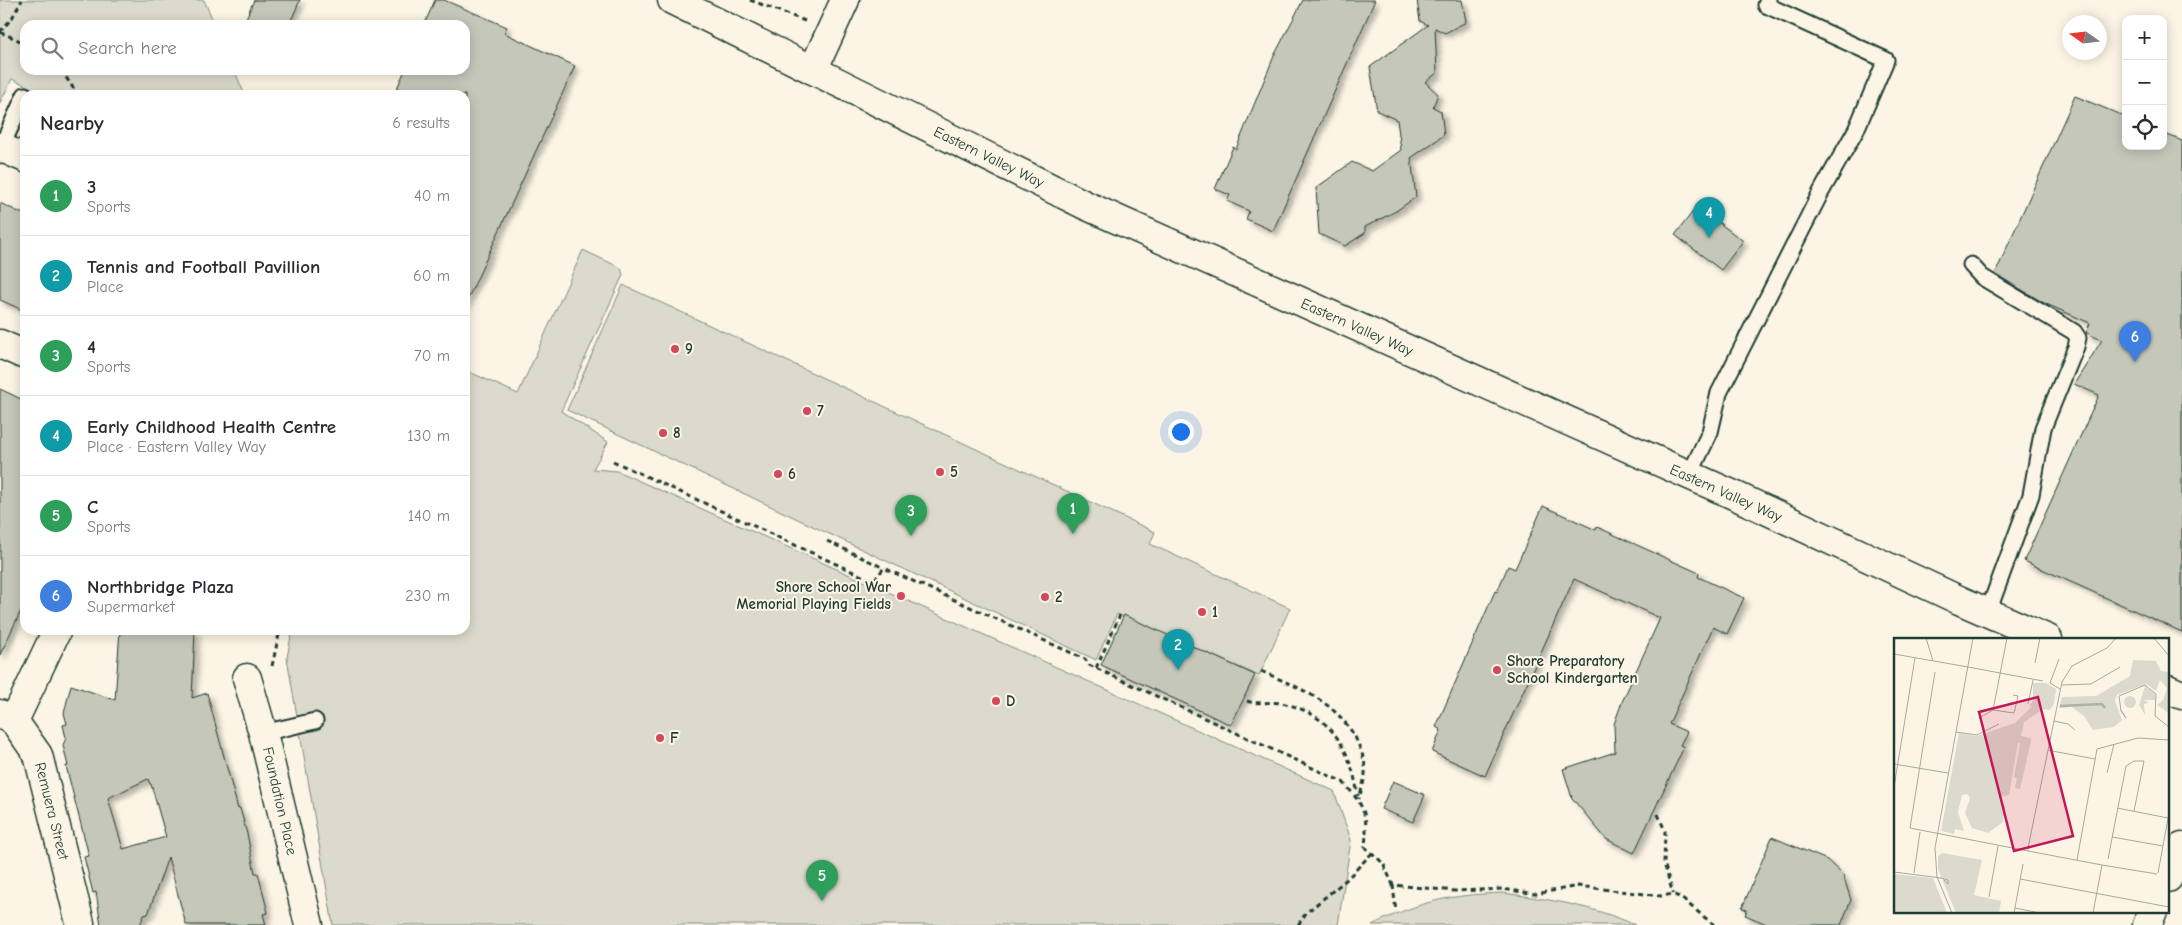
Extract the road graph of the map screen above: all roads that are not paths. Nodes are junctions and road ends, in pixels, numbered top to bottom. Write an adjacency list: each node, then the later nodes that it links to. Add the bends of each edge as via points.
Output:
1 (672, 0): 4 (main road, Eastern Valley Way)
2 (845, 0): 4 (main road)
3 (1767, 3): 11 (lane, via 1886,60 1856,130 1816,201 1719,393 1710,432)
4 (813, 70): 11 (main road, Eastern Valley Way, via 1085,205)
5 (20, 106): 6 (lane)
6 (0, 147): 7 (main road)
7 (20, 156)
8 (1972, 265): 12 (lane, via 1982,277 2074,332 2078,338 2043,428 2031,495)
9 (0, 344): 10 (main road)
10 (20, 353)
11 (1689, 476): 12 (main road, Eastern Valley Way)
12 (1988, 612): 14 (main road, Eastern Valley Way)
13 (54, 635): 18 (main road)
14 (2046, 638)
15 (247, 678): 20 (main road, Foundation Place)
16 (2170, 690): 17 (main road)
17 (2182, 694)
18 (7, 717): 24 (main road, Remuera Street, via 38,755)
19 (315, 721): 20 (lane)
20 (264, 733): 25 (main road, Foundation Place)
21 (2182, 847): 22 (main road)
22 (2170, 874)
23 (2153, 912): 26 (main road)
24 (80, 923)
25 (309, 925)
26 (2147, 925)

